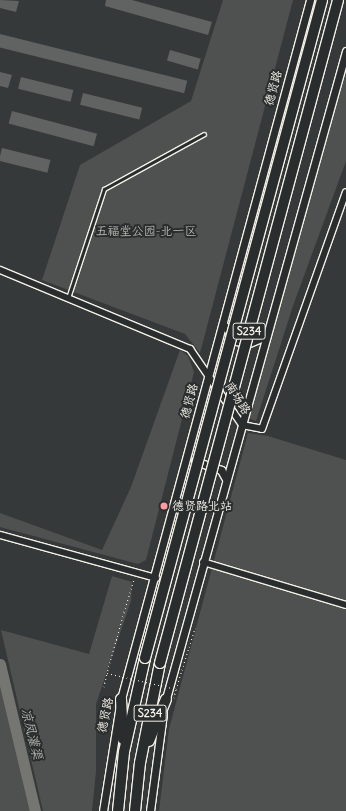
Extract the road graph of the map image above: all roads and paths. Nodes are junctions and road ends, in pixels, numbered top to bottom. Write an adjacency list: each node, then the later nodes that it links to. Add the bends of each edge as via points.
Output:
1 (310, 0): 9 (street, 德贤路)
2 (322, 0): 26 (highway, 德贤路 / S234, bridge, via 145,658)
3 (338, 0): 27 (highway, S234, bridge, via 160,663)
4 (346, 51): 10 (street)
5 (204, 134): 8 (lane, via 104,189)
6 (346, 192): 12 (street, 南场路, via 262,429)
7 (0, 270): 8 (street, 南场路)
8 (68, 298): 11 (street, 南场路, via 190,349)
9 (223, 324): 10 (street, via 237,341 247,344); 11 (street, 德贤路)
10 (266, 336): 12 (street)
11 (210, 374): 12 (street, 南场路); 13 (street, 德贤路)
12 (242, 425): 14 (street)
13 (186, 466): 14 (street, via 196,461 209,464 221,470); 17 (street, 德贤路)
14 (226, 479): 16 (street)
15 (0, 535): 17 (street)
16 (203, 562): 19 (street); 25 (street)
17 (156, 578): 24 (street, 德贤路)
18 (134, 579): 20 (path)
19 (346, 605)
20 (124, 612)
21 (107, 673): 22 (path)
22 (104, 687)
23 (176, 689): 25 (path)
24 (121, 699): 26 (highway); 28 (street, 德贤路)
25 (169, 701): 27 (highway); 31 (street)
26 (124, 752): 29 (highway, 德贤路 / S234)
27 (140, 763): 30 (highway)
28 (103, 811)
29 (118, 811)
30 (134, 811)
31 (150, 811)

